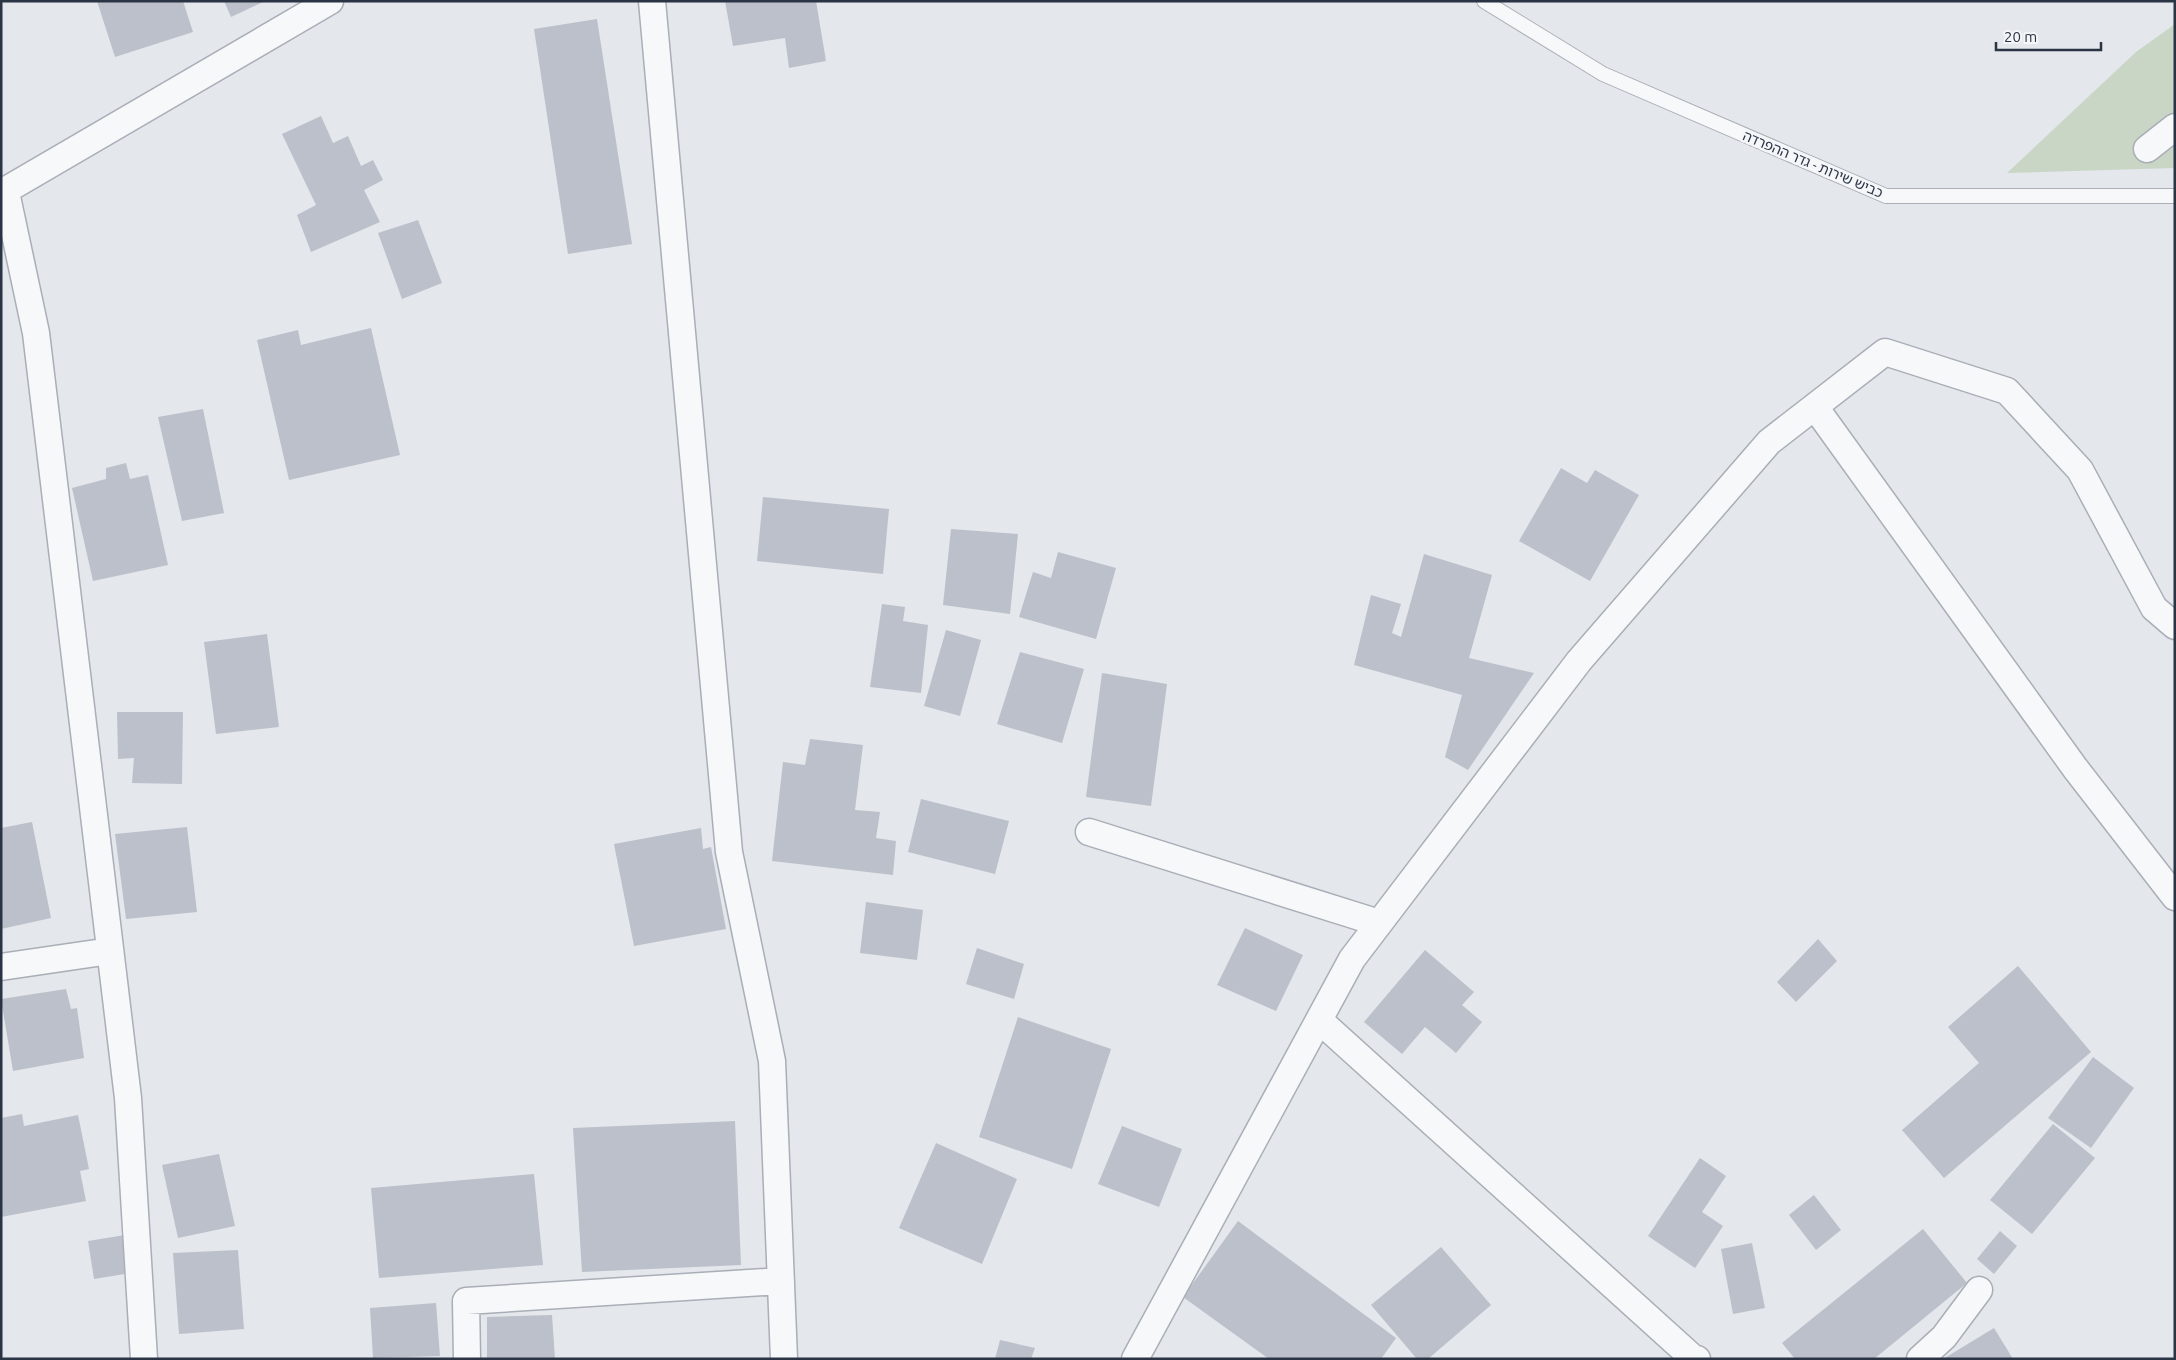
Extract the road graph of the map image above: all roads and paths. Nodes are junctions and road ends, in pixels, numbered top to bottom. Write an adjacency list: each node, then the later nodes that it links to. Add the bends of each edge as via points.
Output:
1 (330, 1): 6 (street)
2 (652, 1): 16 (street, via 729,852 772,1061)
3 (1484, 1): 7 (lane, כביש שירות - גדר ההפרדה, via 1603,74 1886,196)
4 (2175, 127): 5 (street)
5 (2147, 150)
6 (4, 193): 13 (street, via 36,333)
7 (2175, 196)
8 (1815, 407): 9 (street, via 1885,352 2007,391 2080,470 2154,608); 11 (street, via 2075,768); 12 (street, via 1769,442 1579,661)
9 (2175, 626)
10 (1089, 832): 12 (street)
11 (2175, 897)
12 (1379, 923): 15 (street, via 1352,959)
13 (110, 950): 14 (street); 18 (street, via 128,1098)
14 (1, 967)
15 (1319, 1020): 21 (street); 22 (street)
16 (781, 1281): 19 (street, via 466,1301); 20 (street)
17 (1979, 1290): 23 (street, via 1944,1337)
18 (144, 1359)
19 (467, 1359)
20 (784, 1359)
21 (1135, 1359)
22 (1697, 1359)
23 (1920, 1359)

